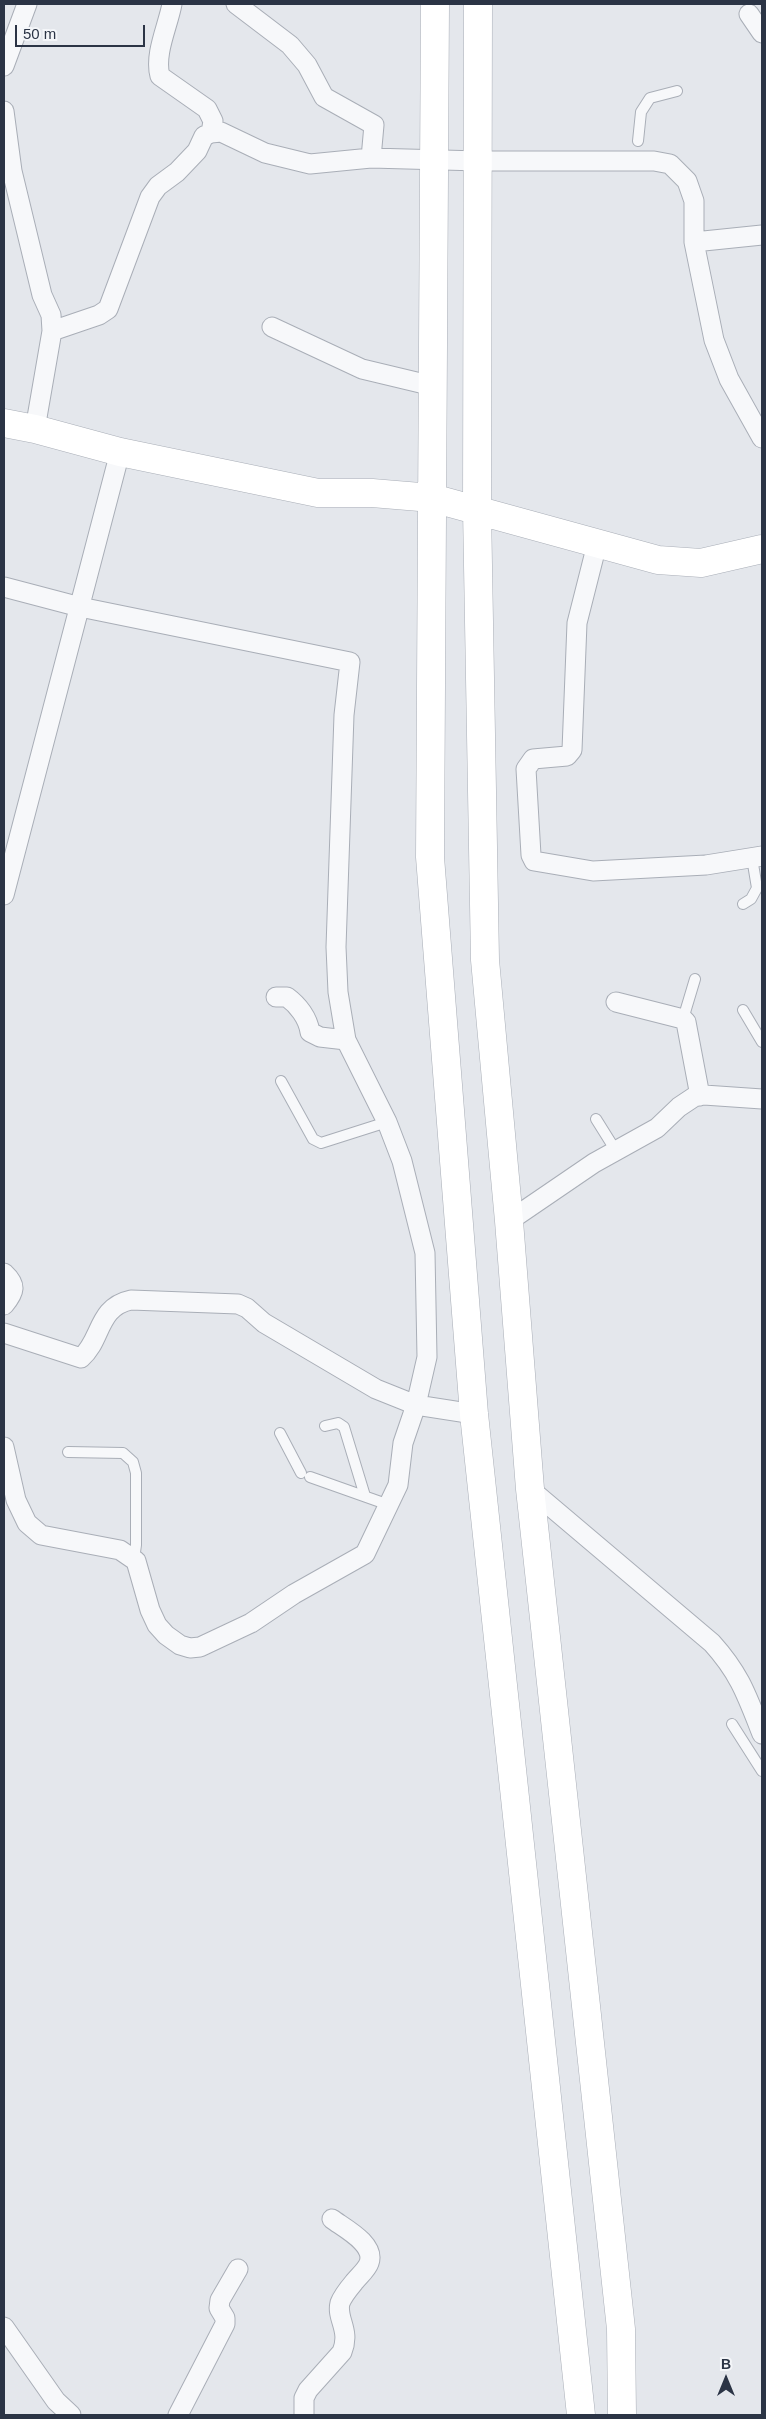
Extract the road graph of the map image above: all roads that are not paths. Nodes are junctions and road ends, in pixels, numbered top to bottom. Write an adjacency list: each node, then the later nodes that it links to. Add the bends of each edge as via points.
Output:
1 (27, 4): 8 (street)
2 (172, 4): 11 (street, via 159,56 160,76 207,109 213,121)
3 (236, 4): 13 (street, via 290,45 308,65 324,96 374,125)
4 (435, 4): 14 (street)
5 (478, 4): 15 (street)
6 (749, 14): 7 (street)
7 (762, 33)
8 (4, 66)
9 (677, 91): 12 (lane, via 650,98 641,112)
10 (4, 111): 19 (street, via 12,171)
11 (211, 133): 13 (street, via 221,132 265,153 310,164); 19 (street, via 204,136 197,151 150,197 108,309)
12 (637, 151): 15 (street); 17 (street, via 670,164 687,181 694,201)
13 (371, 158): 14 (street)
14 (435, 160): 15 (street); 20 (street)
15 (479, 161): 26 (street)
16 (762, 235): 17 (street)
17 (694, 242): 23 (street, via 714,340 729,379)
18 (272, 327): 20 (street, via 362,369)
19 (52, 331): 22 (street)
20 (433, 386): 25 (street)
21 (4, 423): 22 (street)
22 (36, 429): 24 (street)
23 (762, 438)
24 (120, 452): 25 (street, via 318,493); 30 (street)
25 (432, 498): 26 (street); 52 (street, via 430,857)
26 (477, 509): 27 (street); 47 (street, via 486,960)
27 (597, 544): 28 (street, via 658,560 701,563); 31 (street, via 577,623 572,750 567,756 533,759 526,769 531,855 536,862 593,871 706,865)
28 (762, 549)
29 (4, 587): 30 (street)
30 (80, 606): 32 (street); 39 (street, via 350,662 344,715 336,947 338,992)
31 (757, 857): 33 (lane, via 757,888 751,899)
32 (4, 895)
33 (743, 904)
34 (695, 979): 38 (lane)
35 (276, 997): 39 (street, via 287,997 295,1003 308,1021 310,1032 320,1037)
36 (616, 1002): 38 (street)
37 (743, 1010): 40 (lane)
38 (683, 1019): 42 (street)
39 (346, 1040): 45 (street)
40 (762, 1042)
41 (281, 1081): 45 (lane, via 313,1139 321,1143)
42 (700, 1096): 43 (street); 46 (street, via 678,1107 657,1128)
43 (762, 1099)
44 (596, 1119): 46 (lane)
45 (387, 1122): 51 (street, via 402,1161 425,1253 428,1357)
46 (616, 1151): 47 (street)
47 (509, 1221): 57 (street)
48 (4, 1273): 49 (street, via 14,1286)
49 (4, 1305)
50 (4, 1333): 51 (street, via 81,1358 103,1320 123,1302 238,1304 346,1373)
51 (416, 1405): 52 (street); 59 (street, via 402,1443 398,1485)
52 (474, 1414): 70 (street)
53 (325, 1426): 58 (lane, via 338,1423 344,1427)
54 (280, 1433): 58 (lane, via 306,1475)
55 (4, 1447): 60 (street, via 16,1500 34,1529 49,1537 120,1550)
56 (68, 1452): 60 (lane, via 123,1453 133,1462 136,1482)
57 (530, 1489): 62 (street, via 712,1643 731,1664 741,1682); 71 (street, via 621,2329)
58 (365, 1496): 59 (lane)
59 (389, 1505): 60 (street, via 370,1546 359,1560 294,1594 250,1623 200,1647 180,1645 157,1625)
60 (134, 1559)
61 (732, 1724): 63 (lane)
62 (762, 1734)
63 (762, 1771)
64 (332, 2219): 69 (street, via 366,2246 369,2264 340,2303 346,2330 345,2344 339,2358 308,2390 304,2398)
65 (238, 2269): 68 (street, via 220,2300 219,2308 225,2324)
66 (4, 2327): 67 (street, via 56,2401)
67 (71, 2415)
68 (178, 2415)
69 (304, 2415)
70 (581, 2415)
71 (622, 2415)

